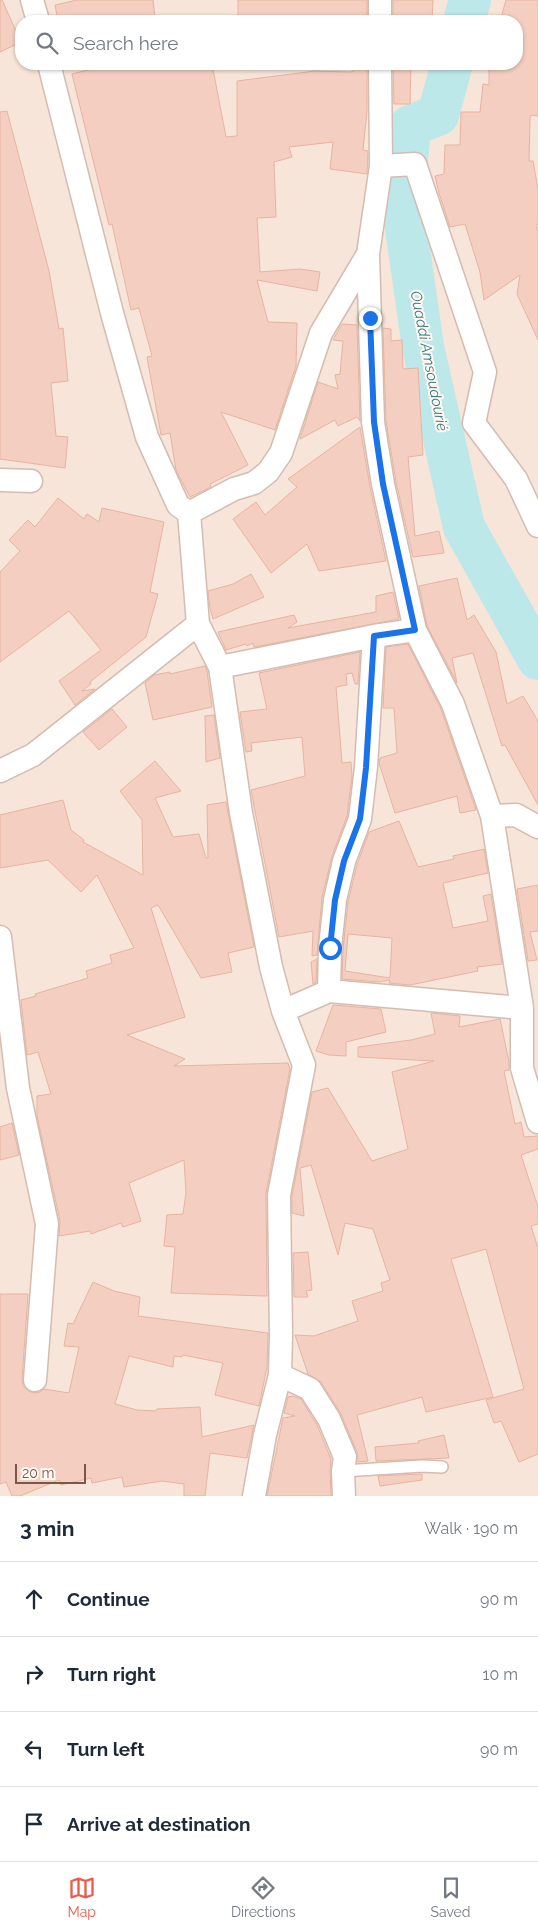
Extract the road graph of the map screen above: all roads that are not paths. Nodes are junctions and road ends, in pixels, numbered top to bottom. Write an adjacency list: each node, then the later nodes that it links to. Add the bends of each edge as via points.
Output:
1 (32, 0): 3 (street)
2 (380, 0): 4 (street)
3 (36, 15)
4 (380, 15)
5 (50, 70): 11 (street, via 147,437 178,505)
6 (381, 70): 7 (street)
7 (398, 165): 8 (street); 12 (street, via 486,372 474,423 516,479)
8 (368, 254): 11 (street, via 321,333 281,453 268,472 254,483 234,489); 14 (street, via 374,422 383,484)
9 (0, 480): 10 (street)
10 (31, 481)
11 (189, 513): 13 (street)
12 (538, 526)
13 (198, 624): 16 (street); 17 (street, via 33,755)
14 (415, 630): 15 (street); 18 (street, via 452,704)
15 (374, 636): 16 (street); 21 (street, via 360,819 344,861 335,900)
16 (220, 667): 23 (street, via 241,813 271,967)
17 (0, 771)
18 (492, 816): 19 (street, via 516,815); 22 (street)
19 (538, 827)
20 (0, 937): 25 (street)
21 (329, 991): 22 (street); 23 (street)
22 (522, 1008): 24 (street)
23 (283, 1011): 27 (street, via 304,1065 279,1195)
24 (530, 1036): 26 (street, via 522,1068)
25 (9, 1091): 28 (street, via 47,1224)
26 (538, 1122)
27 (280, 1374): 30 (street, via 310,1389 330,1419 345,1457); 31 (street)
28 (36, 1380)
29 (442, 1467): 30 (lane)
30 (343, 1471): 32 (street)
31 (254, 1496)
32 (344, 1496)

